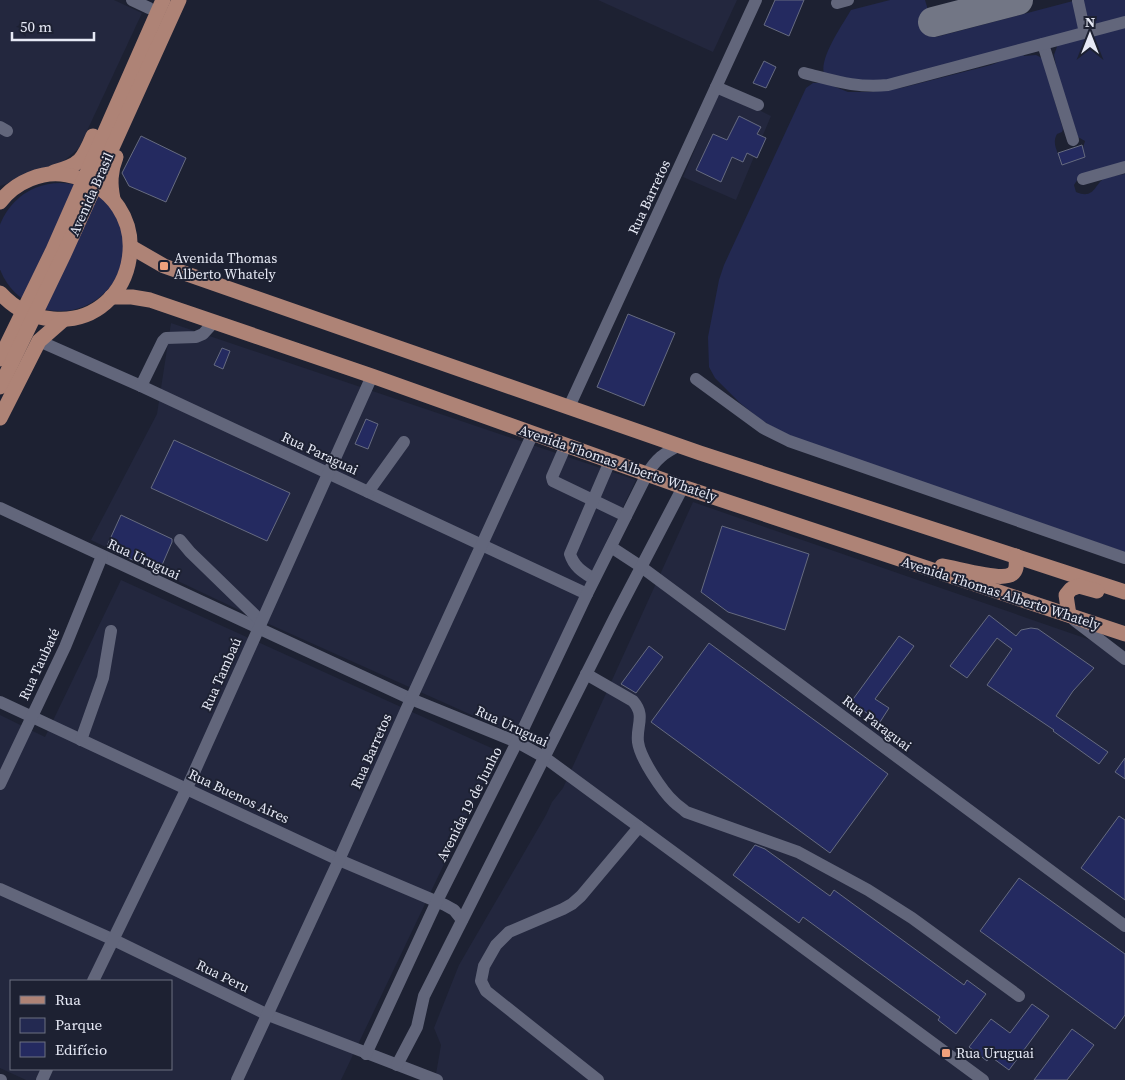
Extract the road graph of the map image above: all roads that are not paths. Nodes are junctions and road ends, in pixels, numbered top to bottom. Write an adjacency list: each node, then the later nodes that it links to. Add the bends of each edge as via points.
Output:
1 (132, 0): 7 (street)
2 (163, 0): 11 (main road, Avenida Brasil)
3 (179, 0): 11 (main road, Avenida Brasil)
4 (185, 0): 20 (main road, Avenida Brasil, via 112,169)
5 (756, 0): 13 (street, Rua Barretos)
6 (1078, 1): 9 (street)
7 (152, 4): 17 (main road, Avenida Brasil, via 87,151 77,164)
8 (1125, 22): 9 (street)
9 (1085, 33): 10 (street)
10 (1043, 44): 12 (street, via 888,85 850,85); 15 (street)
11 (145, 58): 28 (main road, Avenida Brasil); 32 (main road, Avenida Brasil, via 64,254)
12 (804, 73)
13 (716, 87): 14 (street); 33 (street, Rua Barretos)
14 (758, 105)
15 (1073, 140)
16 (1125, 167): 18 (street)
17 (43, 175): 19 (main road, Avenida Brasil, via 23,182); 20 (main road, via 81,178 99,186)
18 (1083, 179)
19 (2, 197)
20 (113, 199): 21 (main road, via 129,230)
21 (131, 247): 22 (main road, via 122,283); 33 (main road, via 164,266)
22 (111, 297): 24 (main road, via 97,309); 25 (main road, Avenida Thomas Alberto Whately, via 150,300)
23 (5, 298): 24 (main road, via 28,314); 26 (main road, via 9,317)
24 (63, 320): 27 (main road)
25 (214, 322): 29 (main road, Avenida Thomas Alberto Whately); 31 (street, via 203,334 166,338)
26 (0, 336)
27 (39, 341): 31 (street, Rua Paraguai); 34 (main road)
28 (0, 359)
29 (372, 376): 35 (main road, Avenida Thomas Alberto Whately); 40 (street, Rua Tambaú)
30 (696, 379): 52 (street, via 763,428 789,441)
31 (141, 386): 40 (street, Rua Paraguai)
32 (0, 387)
33 (569, 407): 38 (main road)
34 (0, 418)
35 (533, 433): 37 (main road, Avenida Thomas Alberto Whately); 48 (street, Rua Barretos)
36 (404, 442): 43 (street)
37 (566, 445): 39 (main road, Avenida Thomas Alberto Whately); 44 (street, via 553,481)
38 (680, 445): 41 (street, Avenida 19 de Junho, via 664,453); 51 (main road)
39 (610, 461): 41 (main road, Avenida Thomas Alberto Whately); 44 (street)
40 (329, 474): 43 (street, Rua Paraguai); 60 (street, Rua Tambaú)
41 (648, 474): 42 (main road, Avenida Thomas Alberto Whately); 46 (street, Avenida 19 de Junho)
42 (683, 487): 53 (main road, Avenida Thomas Alberto Whately); 54 (street)
43 (368, 492): 48 (street, Rua Paraguai)
44 (594, 500): 46 (street); 55 (street, via 570,554 578,569)
45 (0, 508): 50 (street, Rua Uruguai)
46 (626, 516): 49 (street, Avenida 19 de Junho)
47 (180, 540): 60 (street)
48 (482, 545): 57 (street, Rua Paraguai); 65 (street, Rua Barretos)
49 (610, 547): 54 (street, Rua Paraguai); 55 (street, Avenida 19 de Junho)
50 (102, 556): 60 (street, Rua Uruguai); 67 (street, Rua Taubaté, via 65,648)
51 (1016, 556): 53 (main road, via 1015,570 1012,575 1004,577); 56 (main road)
52 (1125, 558)
53 (906, 562): 59 (main road, Avenida Thomas Alberto Whately)
54 (640, 566): 64 (street); 78 (street, Rua Paraguai)
55 (594, 578): 57 (street, Avenida 19 de Junho)
56 (1125, 592)
57 (586, 594): 69 (street, Avenida 19 de Junho)
58 (1125, 597): 59 (main road, via 1079,586 1066,595)
59 (1069, 615): 62 (main road, Avenida Thomas Alberto Whately); 63 (street)
60 (260, 624): 65 (street, Rua Uruguai); 72 (street, Rua Tambaú)
61 (111, 630): 68 (street, via 103,678)
62 (1125, 634)
63 (1125, 659)
64 (586, 674): 70 (street); 81 (street, via 638,706 638,742 644,760 673,802 686,812 798,852 868,890 912,918)
65 (411, 699): 69 (street, Rua Uruguai); 74 (street, Rua Barretos)
66 (0, 702): 67 (street, Rua Buenos Aires)
67 (31, 717): 68 (street, Rua Buenos Aires); 71 (street, Rua Taubaté)
68 (81, 740): 72 (street, Rua Buenos Aires)
69 (517, 742): 70 (street, Rua Uruguai); 76 (street, Avenida 19 de Junho)
70 (544, 756): 73 (street, Rua Uruguai); 77 (street)
71 (0, 784)
72 (187, 788): 74 (street, Rua Buenos Aires); 79 (street, Rua Tambaú)
73 (639, 827): 87 (street, via 572,904 509,932 496,945 484,966 481,981 486,991); 88 (street, Rua Uruguai)
74 (339, 860): 76 (street, Rua Buenos Aires); 82 (street, Rua Barretos)
75 (0, 889): 79 (street, Rua Peru)
76 (437, 901): 77 (street, Rua Buenos Aires, via 449,906); 83 (street, Avenida 19 de Junho)
77 (462, 920): 84 (street, via 424,996 417,1027)
78 (1125, 926)
79 (114, 940): 80 (street, Rua Tambaú); 82 (street, Rua Peru)
80 (94, 980)
81 (1018, 996)
82 (268, 1014): 83 (street, Rua Peru); 85 (street, Rua Barretos)
83 (366, 1054): 84 (street, Rua Peru)
84 (397, 1065): 86 (street, Rua Peru)
85 (237, 1080)
86 (436, 1080)
87 (598, 1080)
88 (983, 1080)

